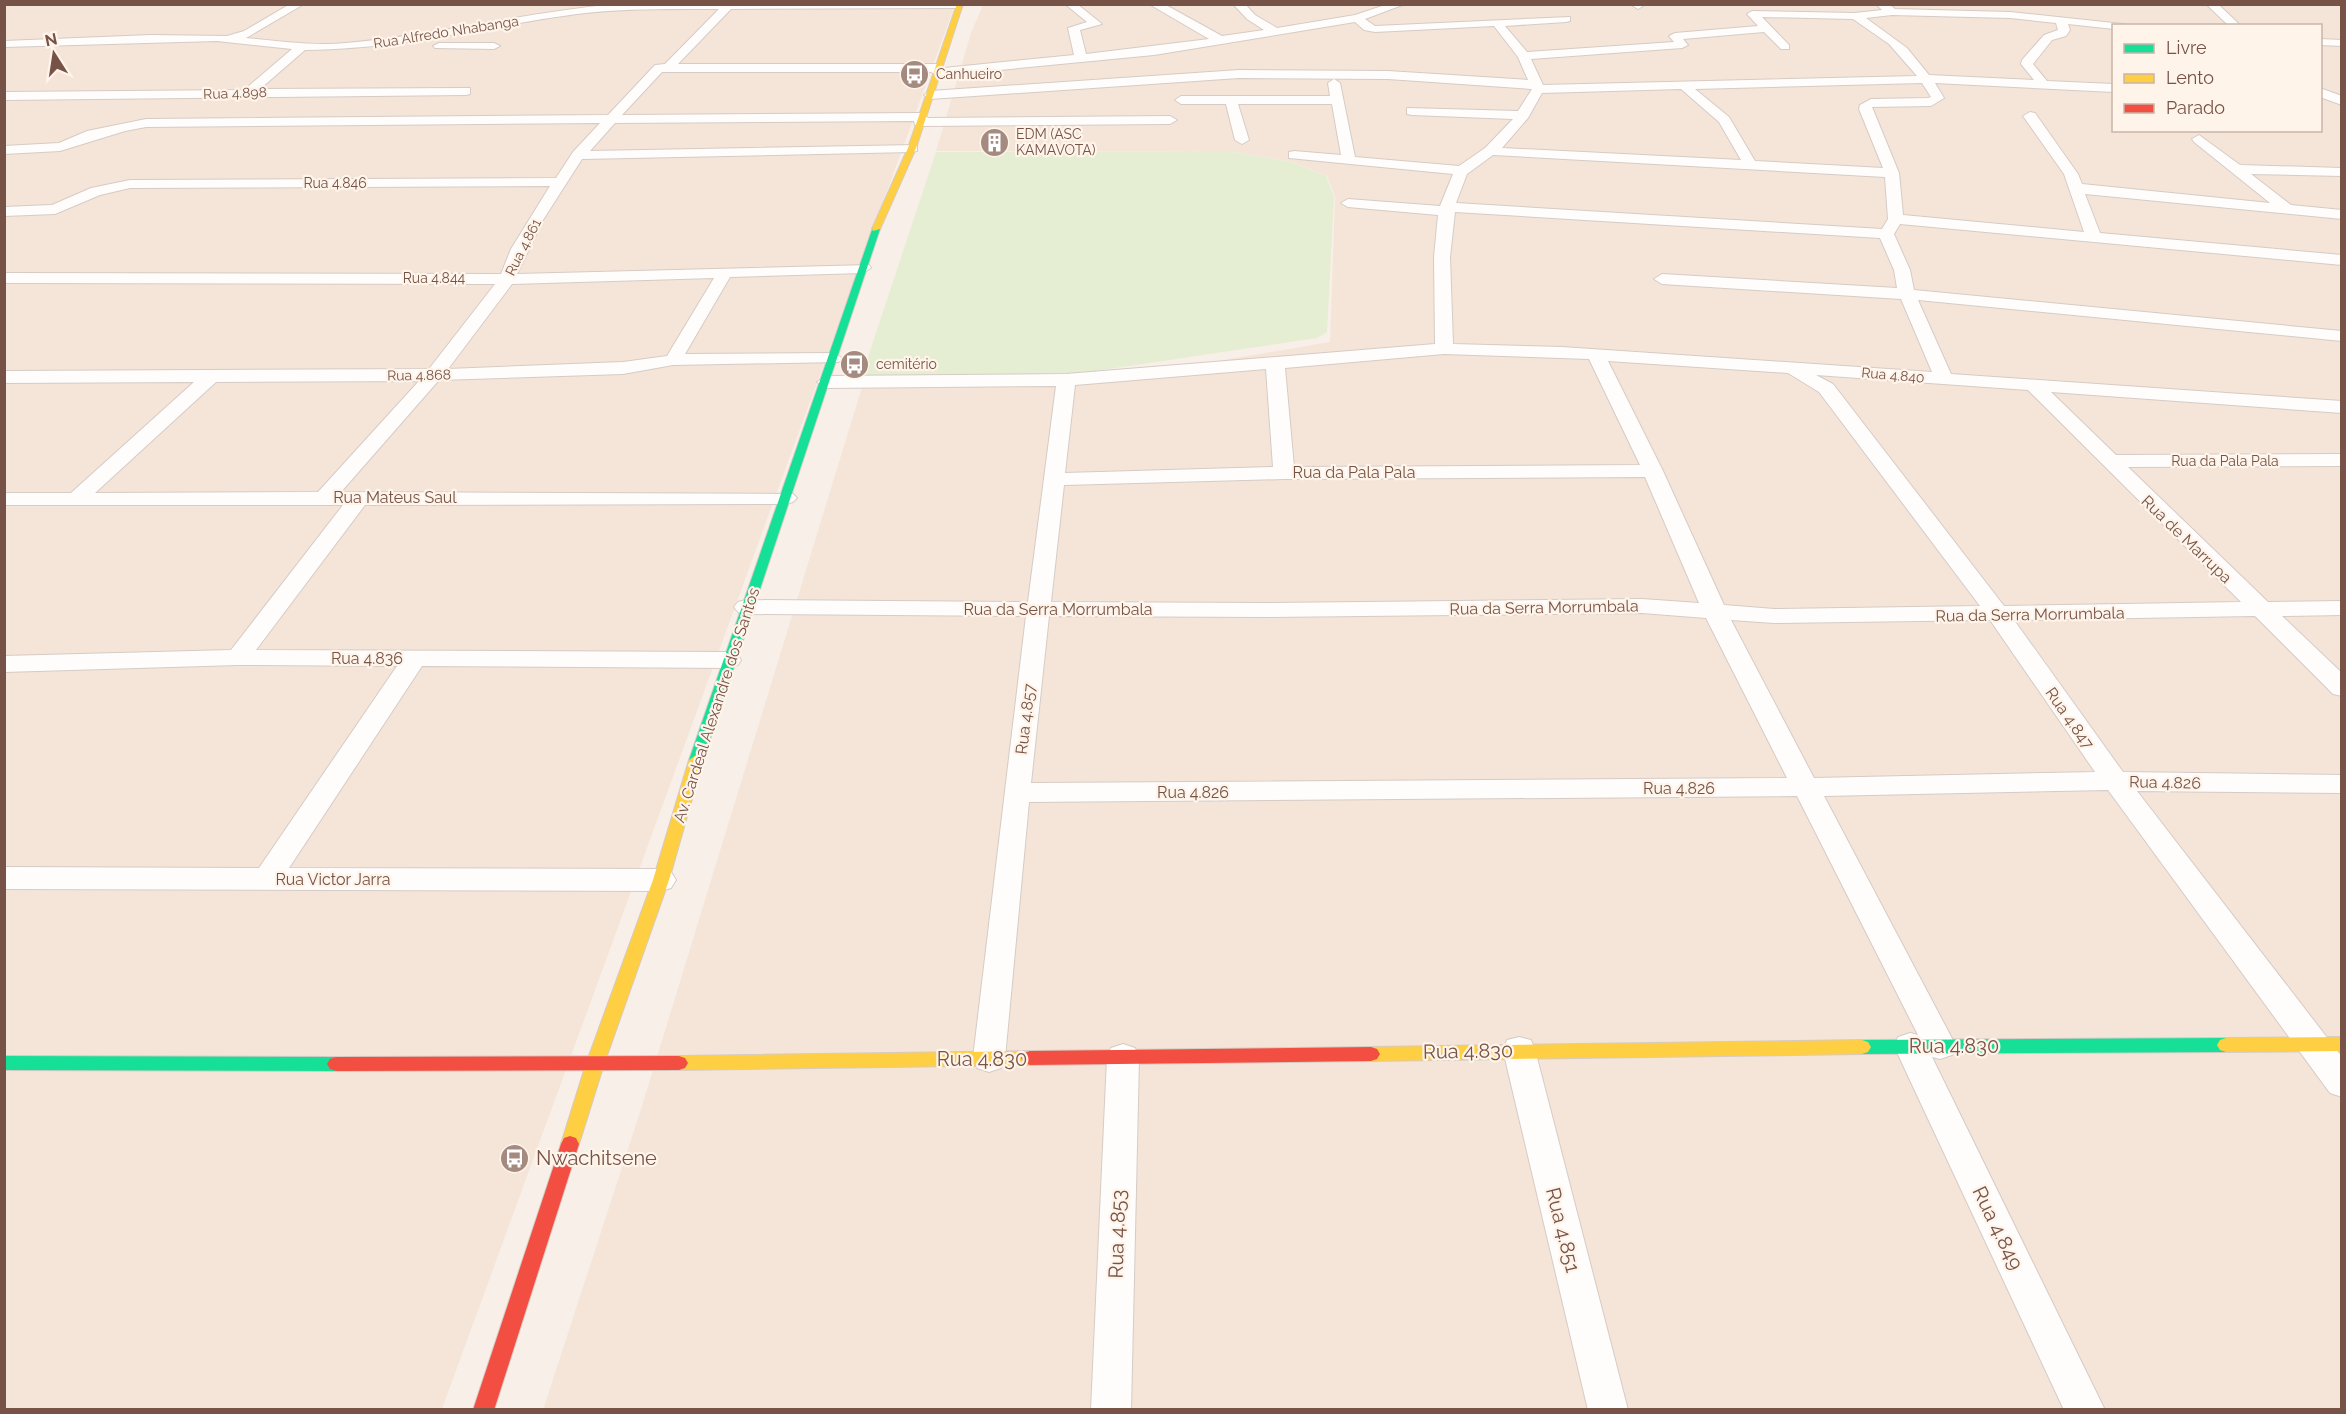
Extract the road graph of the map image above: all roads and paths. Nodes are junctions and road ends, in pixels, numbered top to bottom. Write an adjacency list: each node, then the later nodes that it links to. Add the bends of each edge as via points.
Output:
1 (299, 4): 28 (street)
2 (1070, 4): 38 (street, via 1096,24 1074,28)
3 (1154, 4): 29 (street)
4 (1238, 4): 27 (street)
5 (1400, 4): 18 (street)
6 (1994, 4): 16 (street)
7 (2211, 4): 24 (street)
8 (960, 5): 10 (street, Rua Alfredo Nhabanga); 40 (street, Av. Cardeal Alexandre dos Santos)
9 (530, 6): 14 (street)
10 (728, 6): 11 (street, Rua Alfredo Nhabanga); 39 (street, Rua 4.861)
11 (604, 7): 14 (street, Rua Alfredo Nhabanga)
12 (1886, 8): 16 (street); 17 (street)
13 (1506, 10): 20 (street)
14 (578, 11): 33 (street, Rua Alfredo Nhabanga)
15 (2112, 12): 23 (street)
16 (2010, 15): 21 (street)
17 (1856, 16): 26 (street, via 1752,14); 42 (street, via 1908,52)
18 (1357, 18): 22 (street, via 1368,28 1376,29); 27 (street, via 1327,18)
19 (1566, 18): 20 (street)
20 (1527, 21): 22 (street)
21 (2061, 21): 25 (street); 43 (street, via 2062,34 2048,37 2028,60)
22 (1498, 24): 37 (street)
23 (2123, 24)
24 (2234, 24)
25 (2112, 25)
26 (1764, 29): 36 (street); 37 (street, via 1675,36 1682,45)
27 (1276, 32): 29 (street)
28 (249, 38): 32 (street, Rua Alfredo Nhabanga); 35 (street, Rua Alfredo Nhabanga)
29 (1220, 40): 38 (street)
30 (2322, 42): 31 (street)
31 (2340, 43)
32 (4, 44)
33 (376, 44): 34 (street); 35 (street, Rua Alfredo Nhabanga)
34 (494, 46)
35 (302, 47): 49 (street)
36 (1785, 48)
37 (1524, 56): 44 (street)
38 (1081, 59): 40 (street)
39 (668, 68): 40 (street); 62 (street, Rua 4.861, via 659,68)
40 (937, 70): 50 (street, Av. Cardeal Alexandre dos Santos)
41 (1333, 74): 44 (street); 50 (street, via 1203,75); 57 (street)
42 (1927, 79): 43 (street); 45 (street); 77 (street, via 1938,98 1934,101 1866,105)
43 (2042, 83): 46 (street)
44 (1536, 87): 45 (street); 59 (street)
45 (1686, 87): 73 (street, via 1724,120)
46 (2112, 88)
47 (466, 91): 49 (street, Rua 4.898)
48 (2322, 91): 53 (street)
49 (249, 92): 52 (street, Rua 4.898)
50 (930, 95): 61 (street, Av. Cardeal Alexandre dos Santos)
51 (4, 96): 52 (street, Rua 4.898)
52 (153, 96): 67 (street)
53 (2341, 96): 54 (street)
54 (2322, 99)
55 (1181, 100): 56 (street)
56 (1231, 100): 57 (street); 65 (street)
57 (1337, 100): 72 (street)
58 (1412, 111): 59 (street)
59 (1523, 115): 69 (street)
60 (2030, 116): 79 (street, via 2070,174)
61 (921, 119): 62 (street); 63 (street); 66 (street, Av. Cardeal Alexandre dos Santos)
62 (610, 120): 67 (street, via 146,123 122,126); 70 (street, Rua 4.861)
63 (1170, 120)
64 (2199, 139): 74 (street)
65 (1242, 140)
66 (912, 148): 70 (street); 89 (street, Av. Cardeal Alexandre dos Santos, via 878,223)
67 (73, 149): 68 (street)
68 (4, 150)
69 (1490, 151): 73 (street); 75 (street)
70 (579, 155): 78 (street, Rua 4.861)
71 (1294, 155): 72 (street)
72 (1349, 159): 75 (street)
73 (1749, 163): 77 (street)
74 (2236, 169): 76 (street); 82 (street)
75 (1462, 171): 81 (street, via 1451,187)
76 (2342, 171)
77 (1892, 172): 85 (street)
78 (561, 182): 83 (street, Rua 4.846, via 174,183 109,187 55,209); 92 (street, Rua 4.861, via 524,239)
79 (2074, 188): 82 (street); 87 (street)
80 (1348, 203): 81 (street)
81 (1448, 209): 86 (street); 96 (street, via 1441,268)
82 (2286, 209): 84 (street)
83 (4, 212)
84 (2342, 215)
85 (1896, 219): 86 (street); 87 (street)
86 (1886, 234): 94 (street, via 1902,270)
87 (2094, 236): 88 (street)
88 (2342, 260)
89 (863, 268): 90 (street, Rua 4.844); 98 (street, Av. Cardeal Alexandre dos Santos)
90 (725, 272): 92 (street, Rua 4.844); 99 (street)
91 (4, 279): 92 (street, Rua 4.844)
92 (507, 279): 103 (street, Rua 4.861)
93 (1662, 279): 94 (street)
94 (1907, 294): 95 (street); 107 (street)
95 (2342, 336)
96 (1444, 349): 97 (street, Rua 4.840); 100 (street, Rua 4.840)
97 (1596, 355): 101 (street, Rua 4.840); 114 (street, Rua 4.849)
98 (833, 358): 99 (street, Rua 4.868); 108 (street, Av. Cardeal Alexandre dos Santos)
99 (673, 360): 103 (street, Rua 4.868, via 623,368)
100 (1275, 363): 106 (street, Rua 4.840); 115 (street)
101 (1787, 367): 102 (street, Rua 4.840); 110 (street, Rua 4.847)
102 (1857, 372): 107 (street, Rua 4.840); 110 (street)
103 (434, 375): 105 (street, Rua 4.868); 117 (street, Rua 4.861)
104 (4, 377): 105 (street, Rua 4.868)
105 (210, 377): 118 (street)
106 (1066, 380): 108 (street, Rua 4.840); 116 (street, Rua 4.857)
107 (1944, 380): 109 (street, Rua 4.840)
108 (826, 382): 120 (street, Av. Cardeal Alexandre dos Santos)
109 (2035, 387): 111 (street, Rua 4.840); 113 (street, Rua de Marrupa)
110 (1826, 388): 128 (street, Rua 4.847)
111 (2342, 407)
112 (2342, 460): 113 (street, Rua da Pala Pala)
113 (2108, 461): 127 (street, Rua de Marrupa)
114 (1653, 471): 115 (street, Rua da Pala Pala); 126 (street, Rua 4.849)
115 (1284, 473): 116 (street, Rua da Pala Pala)
116 (1054, 479): 125 (street, Rua 4.857)
117 (325, 497): 118 (street, Rua Mateus Saul); 119 (street, Rua Mateus Saul)
118 (77, 498): 121 (street, Rua Mateus Saul)
119 (359, 498): 120 (street, Rua Mateus Saul); 129 (street)
120 (786, 498): 123 (street, Av. Cardeal Alexandre dos Santos)
121 (14, 499): 122 (street)
122 (4, 517)
123 (746, 607): 125 (street, Rua da Serra Morrumbala); 131 (street, Av. Cardeal Alexandre dos Santos)
124 (2342, 608): 127 (street, Rua da Serra Morrumbala)
125 (1038, 609): 126 (street, Rua da Serra Morrumbala, via 1642,606); 137 (street, Rua 4.857)
126 (1714, 610): 128 (street, Rua da Serra Morrumbala, via 1774,616); 136 (street, Rua 4.849)
127 (2261, 611): 128 (street, Rua da Serra Morrumbala); 133 (street, Rua de Marrupa)
128 (1998, 614): 134 (street, Rua 4.847)
129 (238, 657): 130 (street, Rua 4.836); 132 (street, Rua 4.836)
130 (414, 659): 131 (street, Rua 4.836); 139 (street)
131 (729, 660): 140 (street, Av. Cardeal Alexandre dos Santos)
132 (4, 664)
133 (2342, 688)
134 (2115, 781): 135 (street, Rua 4.826); 136 (street, Rua 4.826); 141 (street, Rua 4.847)
135 (2342, 784)
136 (1808, 787): 137 (street, Rua 4.826); 143 (street, Rua 4.849)
137 (1016, 793): 145 (street, Rua 4.857)
138 (4, 878): 139 (street, Rua Victor Jarra)
139 (267, 879): 140 (street, Rua Victor Jarra)
140 (661, 880): 148 (street, Av. Cardeal Alexandre dos Santos)
141 (2312, 1044): 142 (street, Rua 4.830); 143 (street, Rua 4.830); 149 (street, Rua 4.847)
142 (2342, 1044)
143 (1925, 1046): 144 (street, Rua 4.830); 153 (street, Rua 4.849)
144 (1519, 1050): 146 (street, Rua 4.830); 152 (street, Rua 4.851)
145 (989, 1058): 146 (street, Rua 4.830); 148 (street, Rua 4.830)
146 (1123, 1058): 151 (street, Rua 4.853)
147 (4, 1064): 148 (street, Rua 4.830)
148 (595, 1064): 150 (street, Av. Cardeal Alexandre dos Santos)
149 (2342, 1083)
150 (483, 1410)
151 (1111, 1410)
152 (1608, 1410)
153 (2085, 1410)

